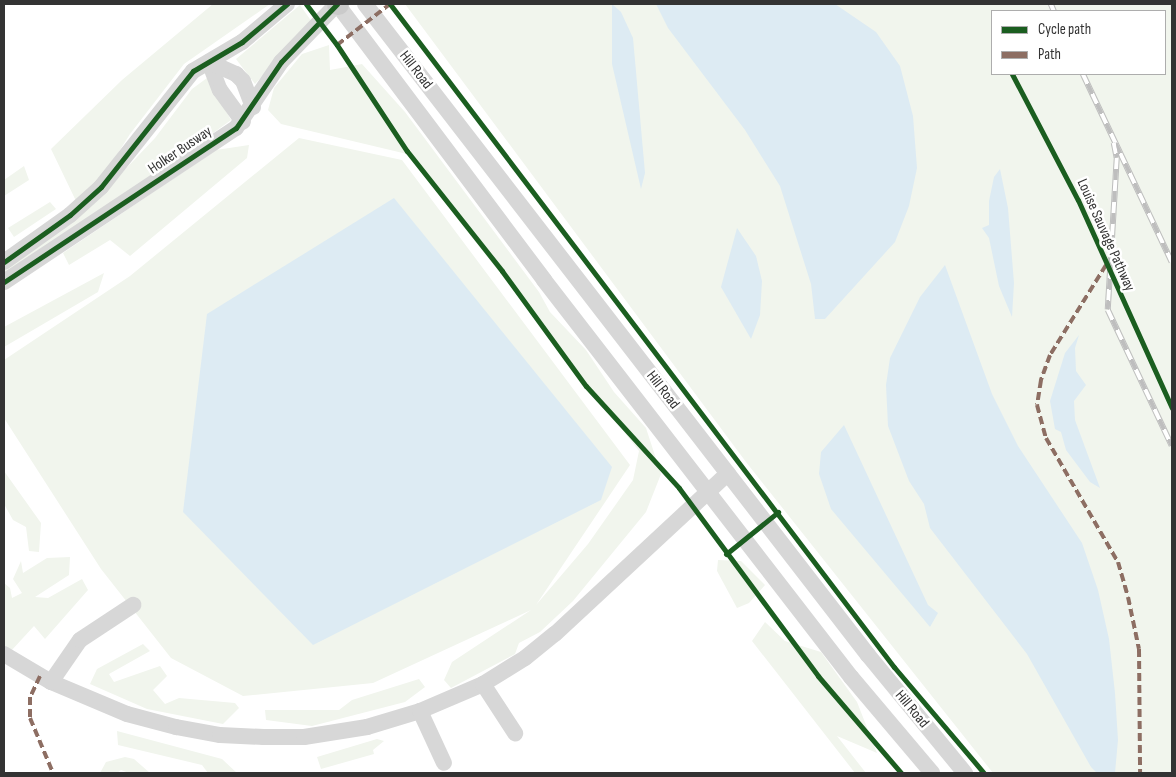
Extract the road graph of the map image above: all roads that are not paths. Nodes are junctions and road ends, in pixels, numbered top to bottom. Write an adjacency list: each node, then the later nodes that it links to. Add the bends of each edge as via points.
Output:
1 (287, 4): 4 (street, Holker Busway, via 242,42)
2 (337, 4): 5 (street, Holker Busway, via 281,62); 10 (street, Hill Road, via 544,280)
3 (365, 4): 9 (street, Hill Road)
4 (209, 62): 5 (street, via 236,74 243,81); 6 (street, via 220,90); 7 (street, Holker Busway, via 190,74 101,187 70,215)
5 (253, 108): 6 (street, Holker Busway)
6 (243, 122): 8 (street, Holker Busway)
7 (4, 262)
8 (4, 282)
9 (728, 473): 10 (street); 19 (street, Hill Road, via 868,655)
10 (708, 489): 14 (street, via 555,634); 18 (street, Hill Road, via 851,677)
11 (133, 605): 13 (street, via 80,640)
12 (4, 654): 13 (street)
13 (51, 682): 15 (street, via 127,714 220,735 323,735)
14 (483, 684): 15 (street); 16 (street)
15 (420, 712): 17 (street)
16 (515, 733)
17 (444, 763)
18 (932, 773)
19 (966, 773)

